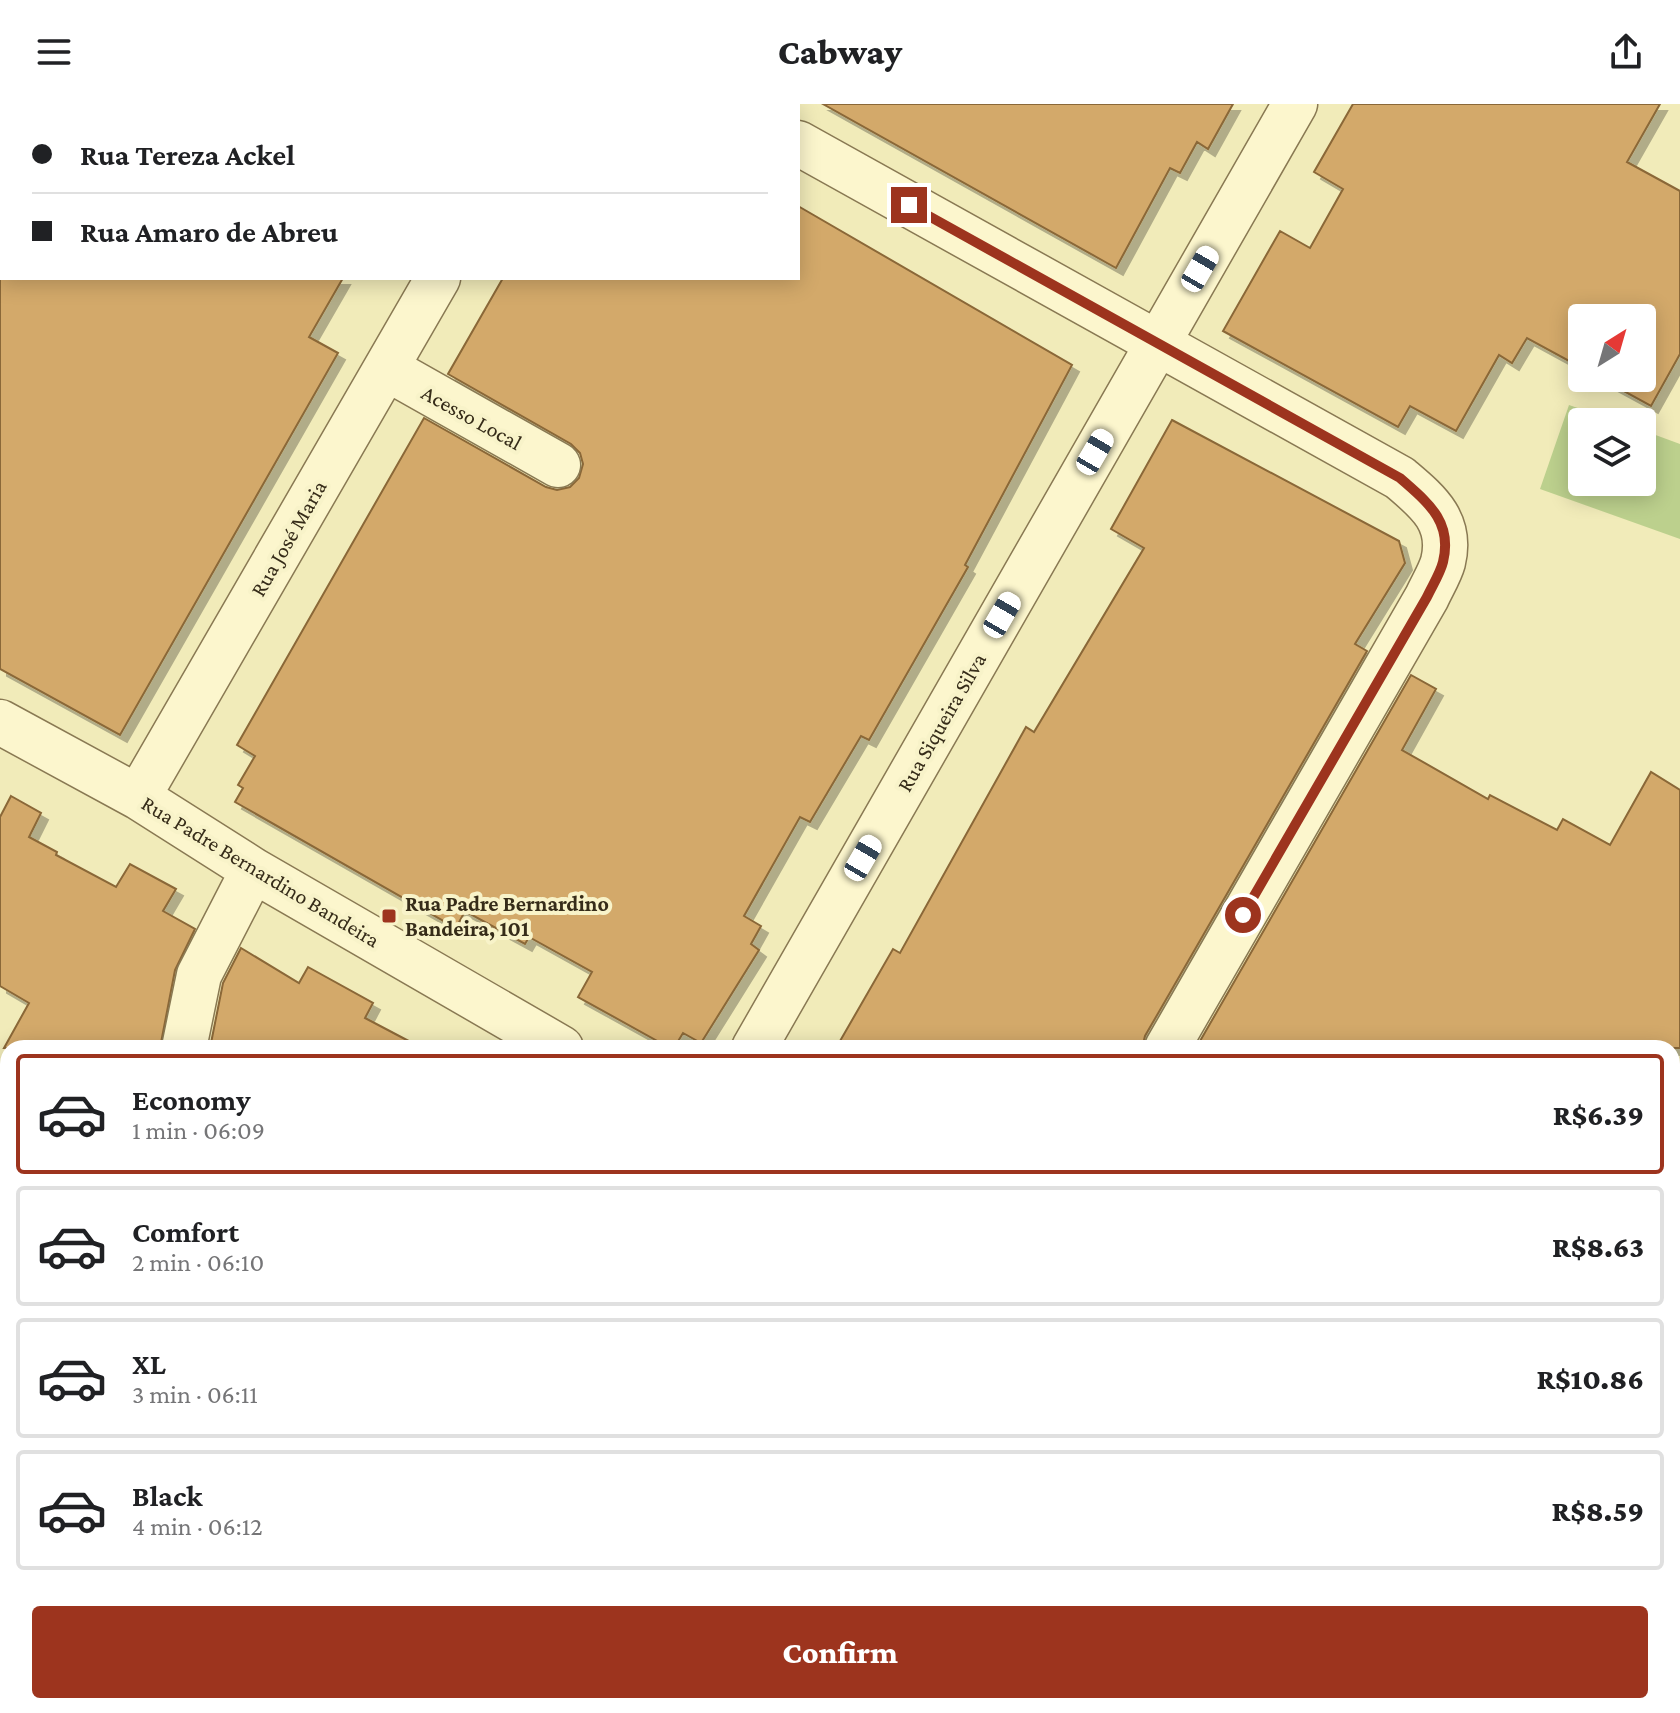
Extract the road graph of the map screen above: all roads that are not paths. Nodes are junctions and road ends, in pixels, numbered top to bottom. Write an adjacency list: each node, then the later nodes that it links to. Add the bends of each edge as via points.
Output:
1 (1295, 104): 4 (street, Rua Siqueira Silva)
2 (800, 144): 4 (street)
3 (437, 280): 5 (street, Rua José Maria)
4 (1157, 344): 12 (street, Rua Siqueira Silva); 13 (street, via 1400,478 1432,506 1444,529 1443,562 1427,597)
5 (386, 368): 6 (street, Acesso Local); 8 (street, Rua José Maria)
6 (558, 465)
7 (0, 722): 8 (street, Rua Padre Bernardino Bandeira)
8 (138, 797): 9 (street, Rua Padre Bernardino Bandeira)
9 (253, 870): 10 (street, via 199,975); 11 (street, Rua Padre Bernardino Bandeira)
10 (186, 1040)
11 (547, 1040)
12 (759, 1040)
13 (1172, 1040)

